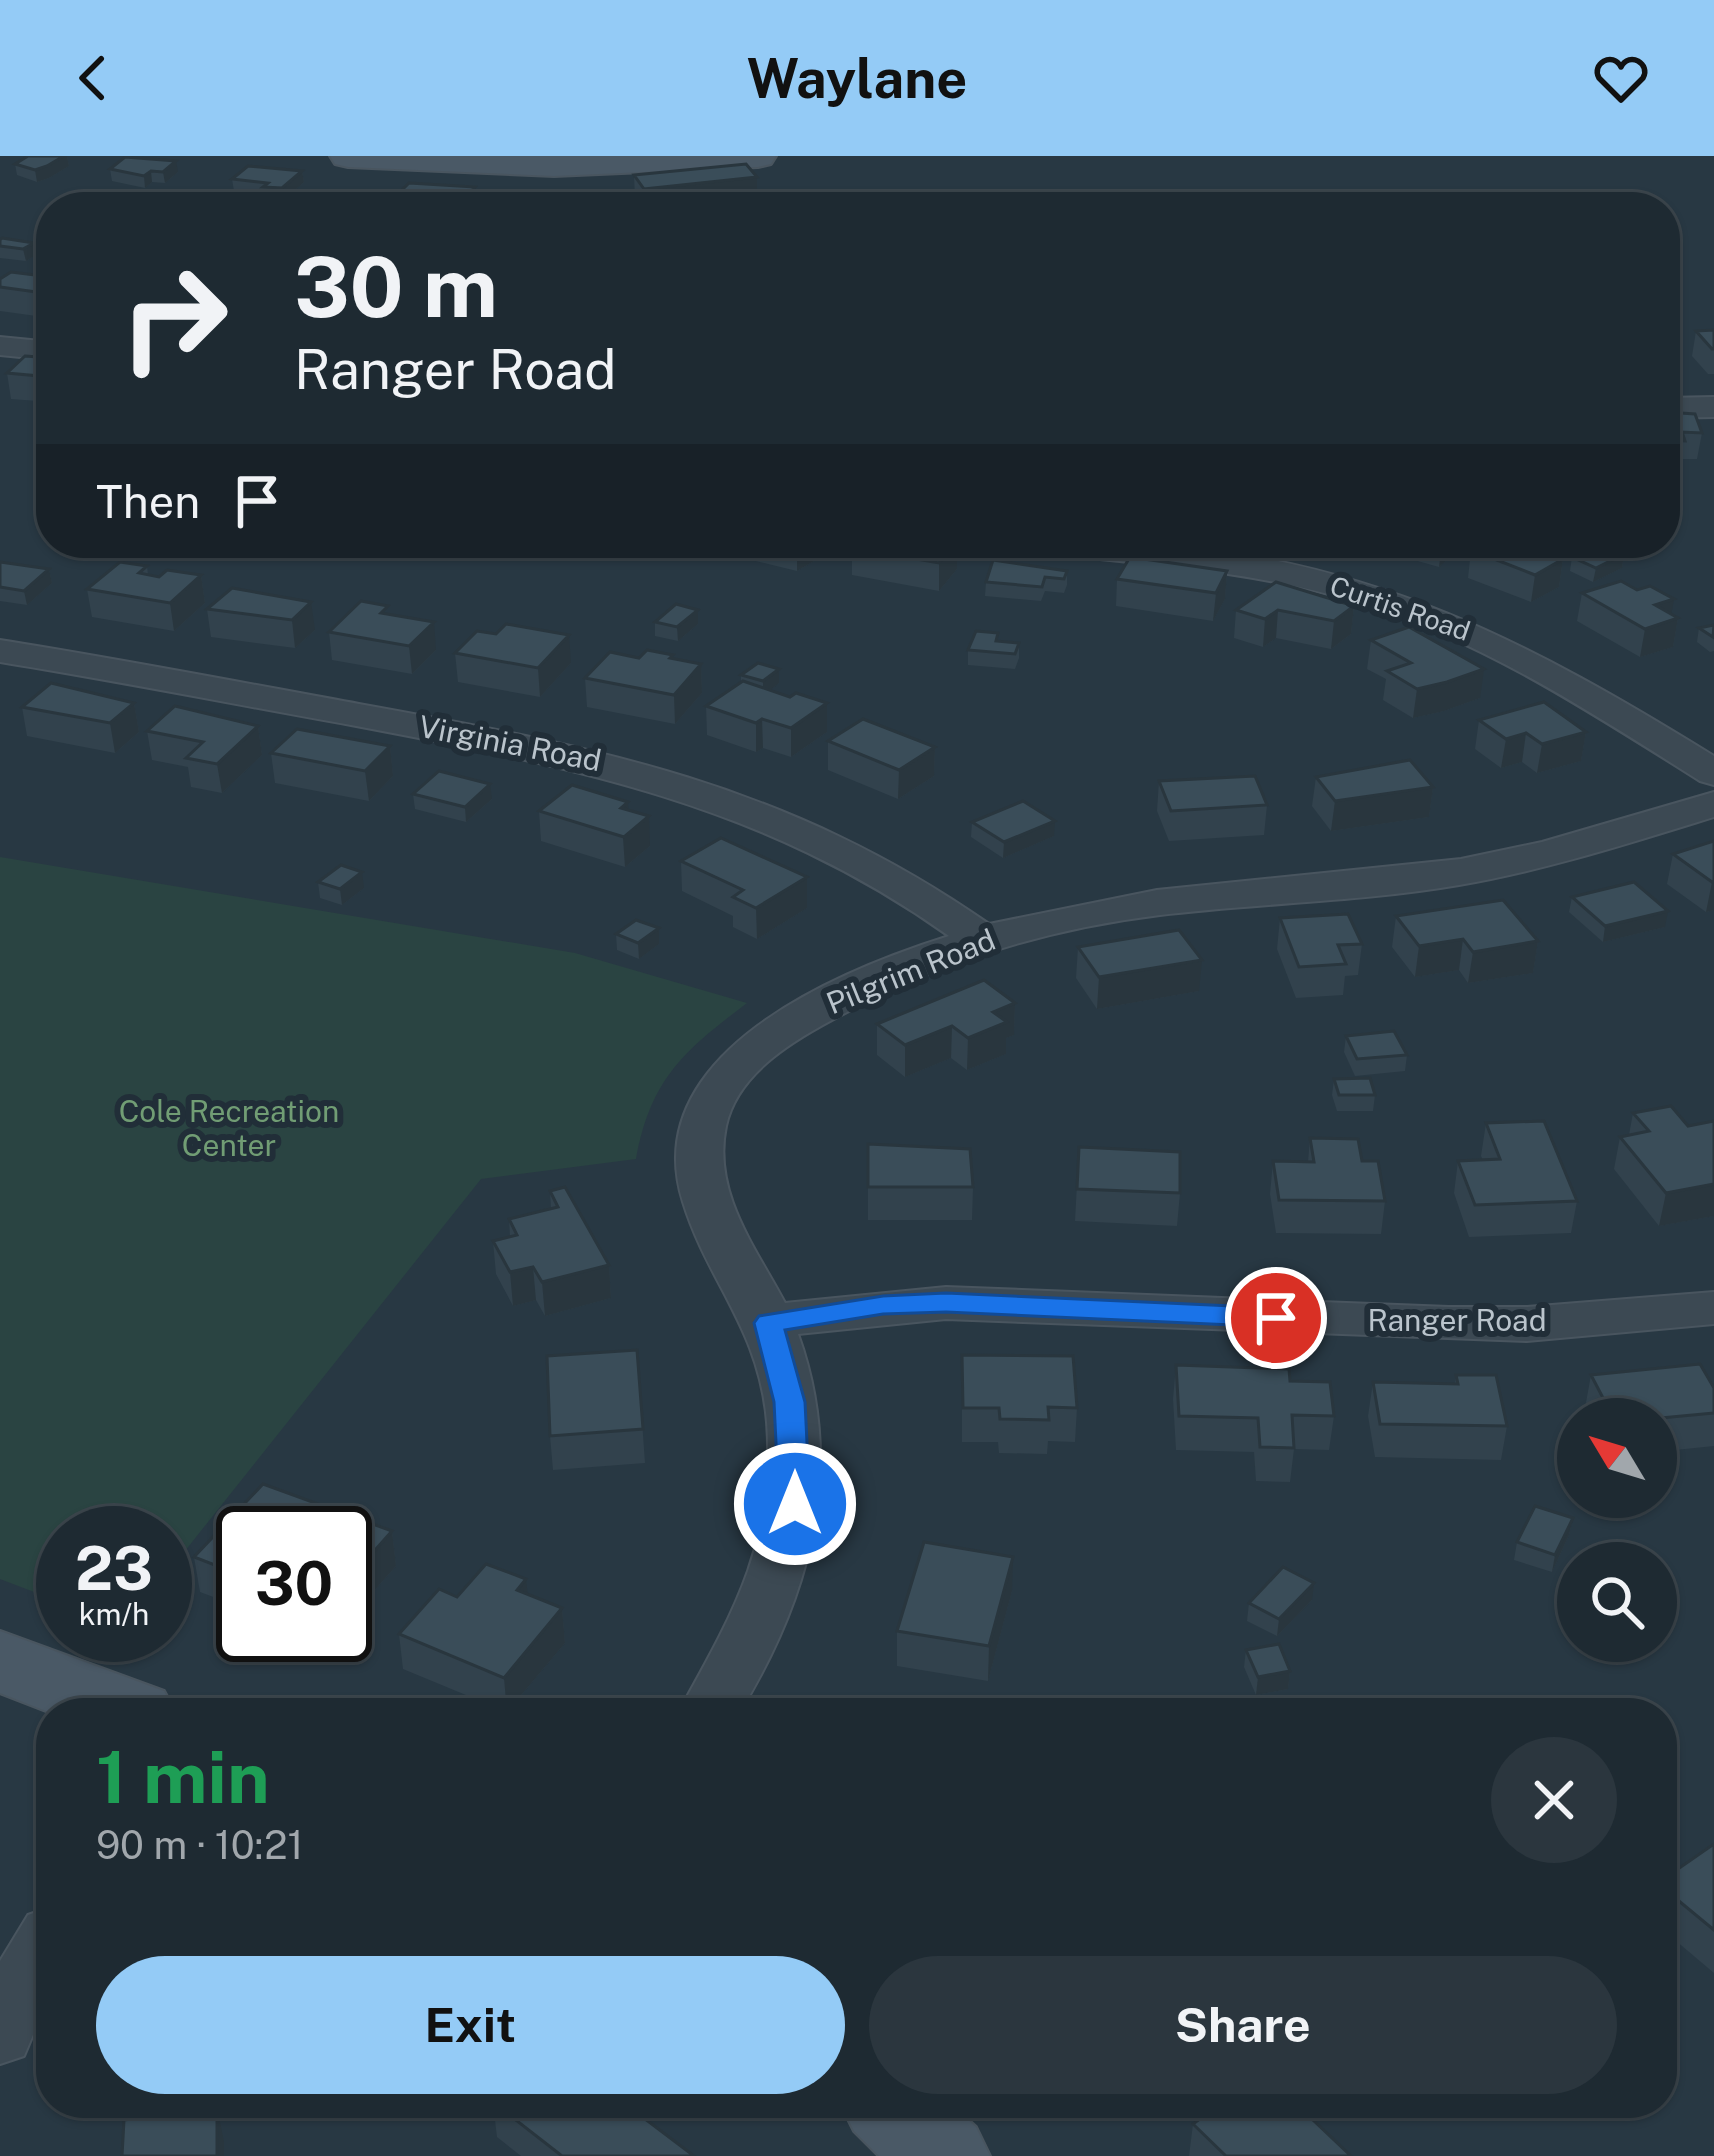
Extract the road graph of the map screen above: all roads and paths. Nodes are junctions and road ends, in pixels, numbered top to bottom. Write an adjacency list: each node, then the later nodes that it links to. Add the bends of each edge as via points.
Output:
1 (348, 156): 2 (street, via 571,165)
2 (758, 156)
3 (0, 346): 4 (street)
4 (36, 350)
5 (1714, 406): 6 (street)
6 (1680, 407)
7 (1186, 558): 9 (street, Curtis Road, via 1377,597 1521,656)
8 (0, 651): 11 (street, Virginia Road, via 661,777 772,815 870,862)
9 (1714, 773)
10 (1714, 804): 11 (street, Pilgrim Road, via 1492,866 1154,903)
11 (983, 940): 13 (street, Pilgrim Road, via 820,1007 778,1031 717,1090 703,1122 702,1192)
12 (1714, 1308): 13 (street, Ranger Road, via 1449,1324 946,1303)
13 (769, 1323): 16 (street, Pilgrim Road, via 790,1402 795,1504 760,1623)
14 (0, 1661): 15 (street)
15 (96, 1698)
16 (717, 1698)
17 (36, 1958): 18 (street)
18 (0, 2036)
19 (903, 2118): 20 (street)
20 (942, 2156)

